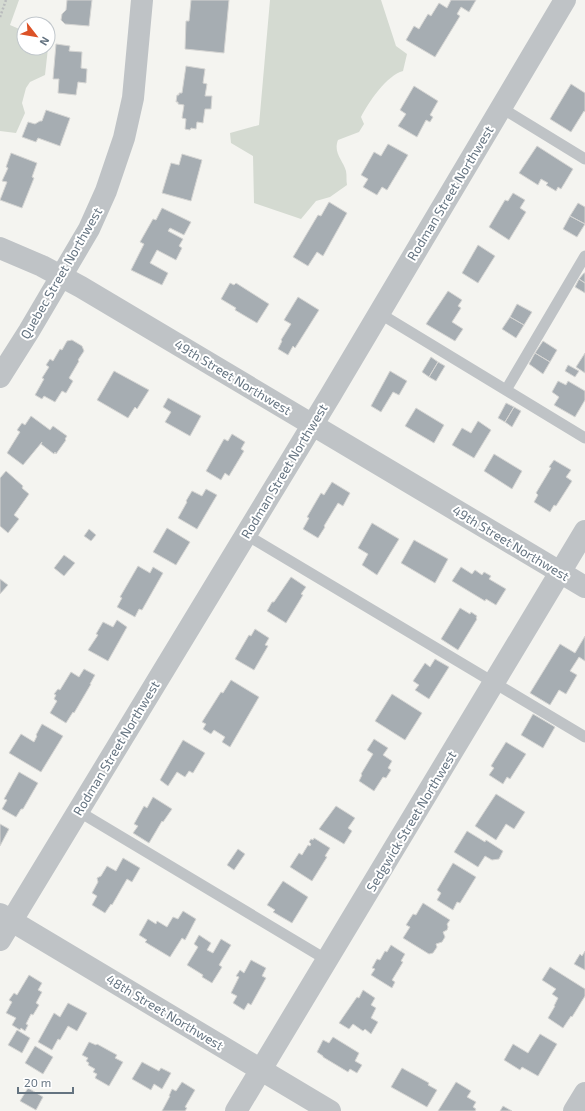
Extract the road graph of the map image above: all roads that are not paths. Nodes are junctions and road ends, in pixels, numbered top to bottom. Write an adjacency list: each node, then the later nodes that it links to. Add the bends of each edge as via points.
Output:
1 (142, 0): 7 (street, Quebec Street Northwest, via 133,98 124,138 95,216)
2 (565, 0): 3 (street, Rodman Street Northwest)
3 (500, 107): 4 (lane); 8 (street, Rodman Street Northwest)
4 (585, 159)
5 (0, 248): 7 (street, 49th Street Northwest)
6 (585, 256): 10 (lane)
7 (62, 276): 9 (street, Quebec Street Northwest); 11 (street, 49th Street Northwest)
8 (379, 313): 10 (lane); 11 (street, Rodman Street Northwest)
9 (0, 376)
10 (506, 390): 12 (lane)
11 (312, 424): 14 (street, Rodman Street Northwest); 15 (street, 49th Street Northwest)
12 (585, 438)
13 (585, 531): 15 (street, Sedgwick Street Northwest)
14 (245, 534): 17 (lane); 19 (street, Rodman Street Northwest)
15 (560, 572): 16 (street, 49th Street Northwest); 17 (street, Sedgwick Street Northwest)
16 (585, 587)
17 (494, 683): 18 (lane); 22 (street, Sedgwick Street Northwest)
18 (585, 737)
19 (78, 811): 20 (street, Rodman Street Northwest); 22 (lane)
20 (6, 917): 21 (street, Rodman Street Northwest); 23 (street, 48th Street Northwest)
21 (0, 940)
22 (327, 960): 23 (street, Sedgwick Street Northwest)
23 (261, 1070): 24 (street, Sedgwick Street Northwest); 25 (street, 48th Street Northwest)
24 (236, 1111)
25 (330, 1111)

